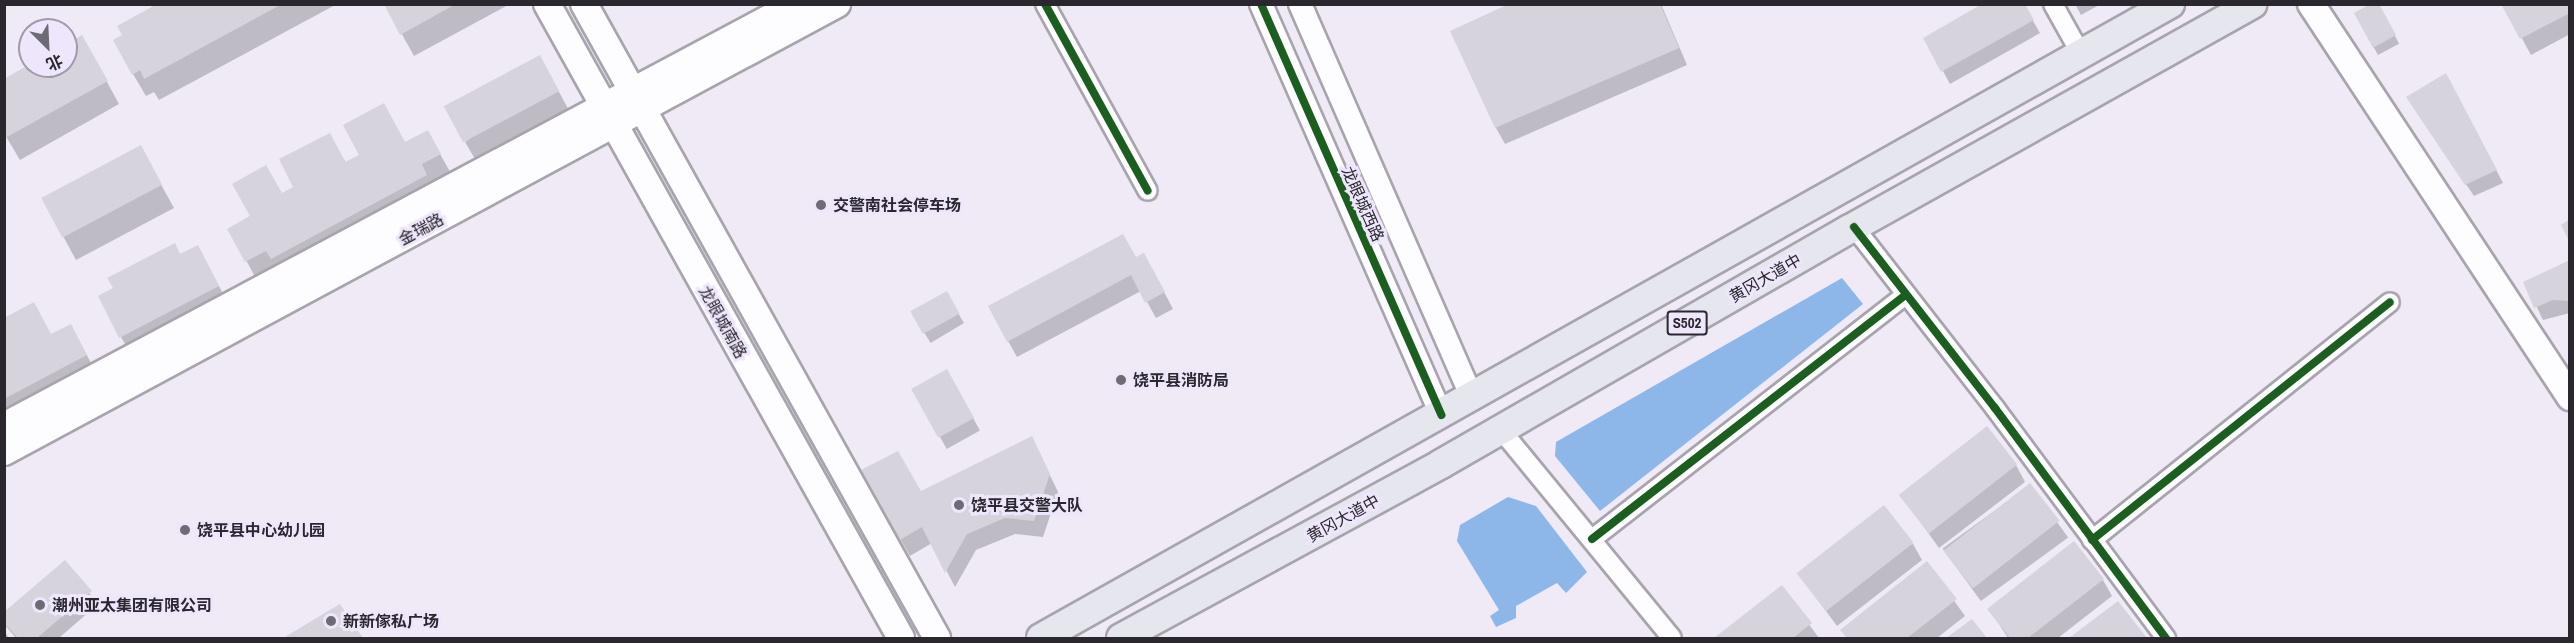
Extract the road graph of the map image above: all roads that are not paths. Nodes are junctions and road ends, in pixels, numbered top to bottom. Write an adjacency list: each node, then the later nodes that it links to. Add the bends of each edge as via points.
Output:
1 (547, 4): 14 (main road, 龙眼城南路)
2 (584, 4): 13 (main road, 龙眼城南路)
3 (796, 4): 13 (main road, 金瑞路)
4 (837, 4): 13 (main road, 金瑞路)
5 (1045, 4): 15 (street)
6 (1261, 4): 22 (street, 龙眼城西路)
7 (1300, 4): 20 (street, 龙眼城西路)
8 (2053, 4): 12 (street)
9 (2170, 4): 12 (main road, S502)
10 (2252, 4): 17 (main road, 黄冈大道中 / S502)
11 (2311, 4): 21 (main road)
12 (2081, 54): 16 (main road, S502)
13 (638, 102): 14 (main road, 金瑞路); 32 (main road, 龙眼城南路)
14 (608, 118): 23 (main road, 金瑞路); 25 (main road, 金瑞路); 31 (main road, 龙眼城南路)
15 (1148, 191)
16 (1835, 192): 17 (main road); 20 (main road, S502)
17 (1854, 227): 18 (street); 24 (main road, 黄冈大道中 / S502)
18 (1905, 295): 26 (street); 27 (street)
19 (2390, 302): 27 (street)
20 (1472, 397): 22 (main road, S502); 24 (main road)
21 (2570, 397)
22 (1441, 415): 28 (main road, S502)
23 (4, 426)
24 (1497, 432): 26 (street); 29 (main road, 黄冈大道中 / S502)
25 (4, 452)
26 (1592, 539): 35 (street)
27 (2092, 540): 36 (street)
28 (1176, 562): 29 (main road); 33 (main road, S502)
29 (1196, 597): 30 (main road, 黄冈大道中 / S502)
30 (1156, 630): 34 (main road, 黄冈大道中 / S502)
31 (901, 639)
32 (937, 639)
33 (1041, 639)
34 (1121, 639)
35 (1672, 639)
36 (2166, 639)

